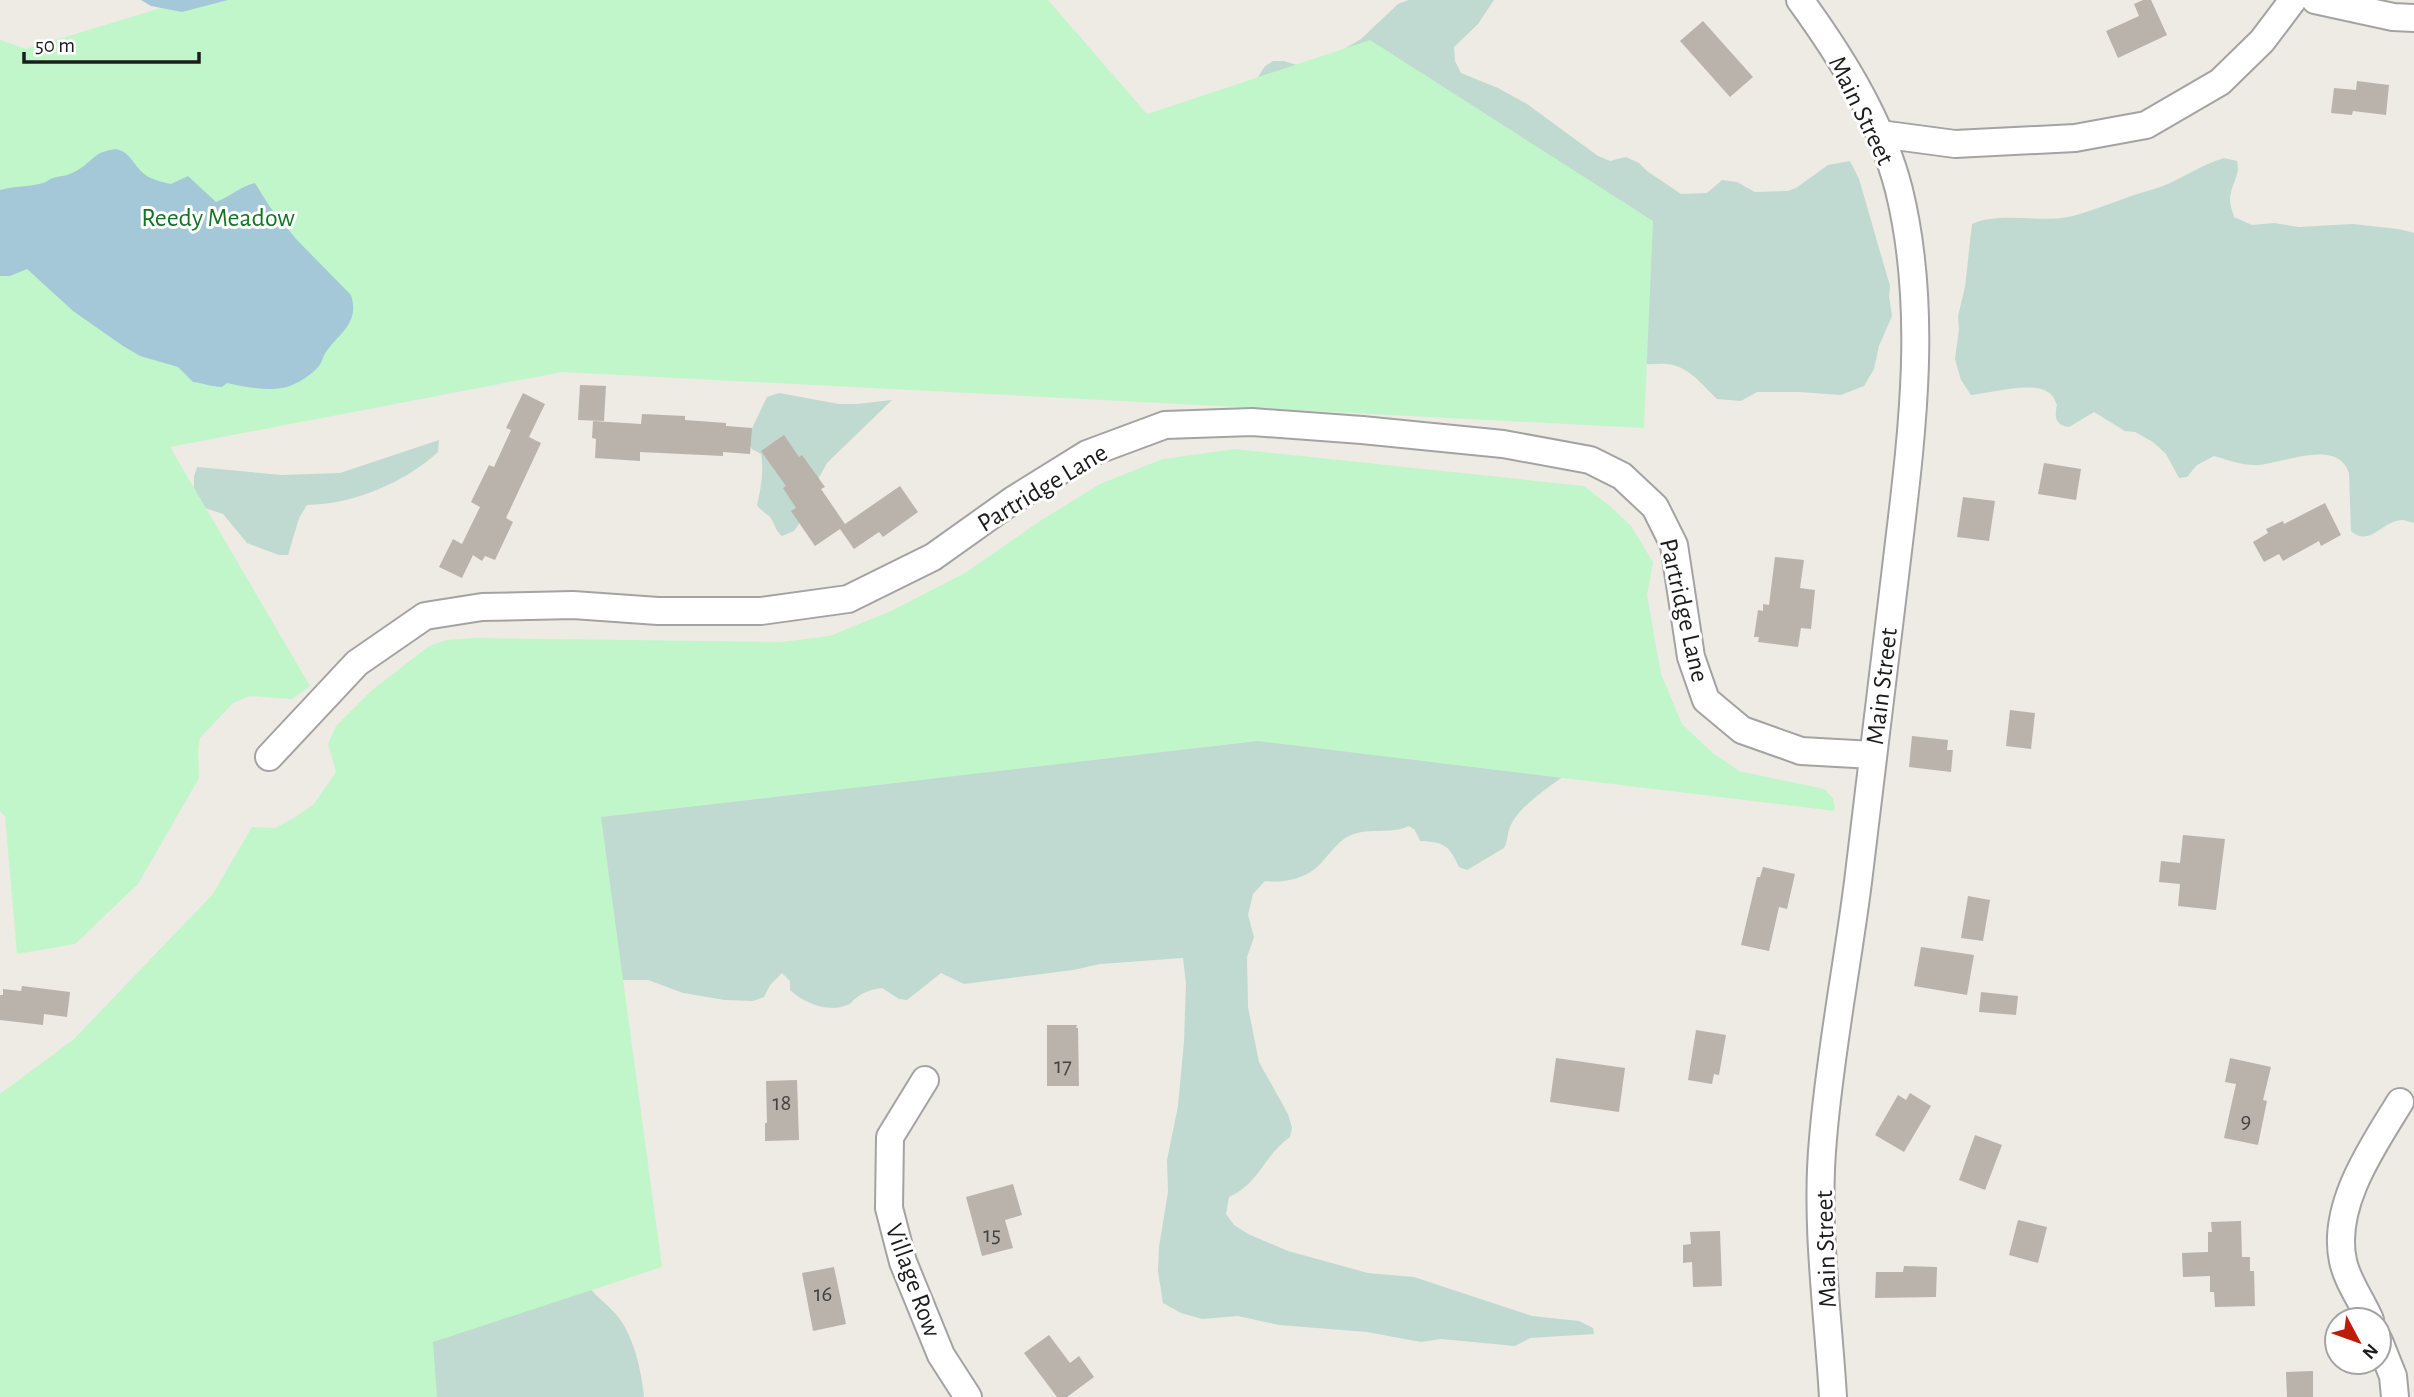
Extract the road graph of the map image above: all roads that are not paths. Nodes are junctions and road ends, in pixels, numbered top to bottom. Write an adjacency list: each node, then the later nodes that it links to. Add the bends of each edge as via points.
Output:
1 (1800, 0): 5 (street, Main Street, via 1850,74)
2 (2293, 0): 5 (street, via 2262,41 2220,82 2146,125 2075,138 1955,144)
3 (2315, 0): 4 (street)
4 (2414, 18)
5 (1880, 134): 6 (street, Main Street, via 1898,190 1914,277 1916,365)
6 (1873, 755): 7 (street, Partridge Lane, via 1801,751 1742,730 1706,700 1691,657 1674,545 1656,507 1622,476 1590,460 1503,444 1252,422 1165,425 1087,454 933,557 848,599 761,611 573,605 482,607 425,616 356,663); 13 (street, Main Street, via 1822,1142)
7 (269, 757)
8 (925, 1080): 12 (street, Village Row, via 890,1137 889,1208 902,1262 942,1354)
9 (2400, 1102): 10 (street, via 2365,1158 2341,1224 2343,1262)
10 (2363, 1306)
11 (2393, 1376): 14 (street)
12 (968, 1397)
13 (1833, 1397)
14 (2395, 1397)

